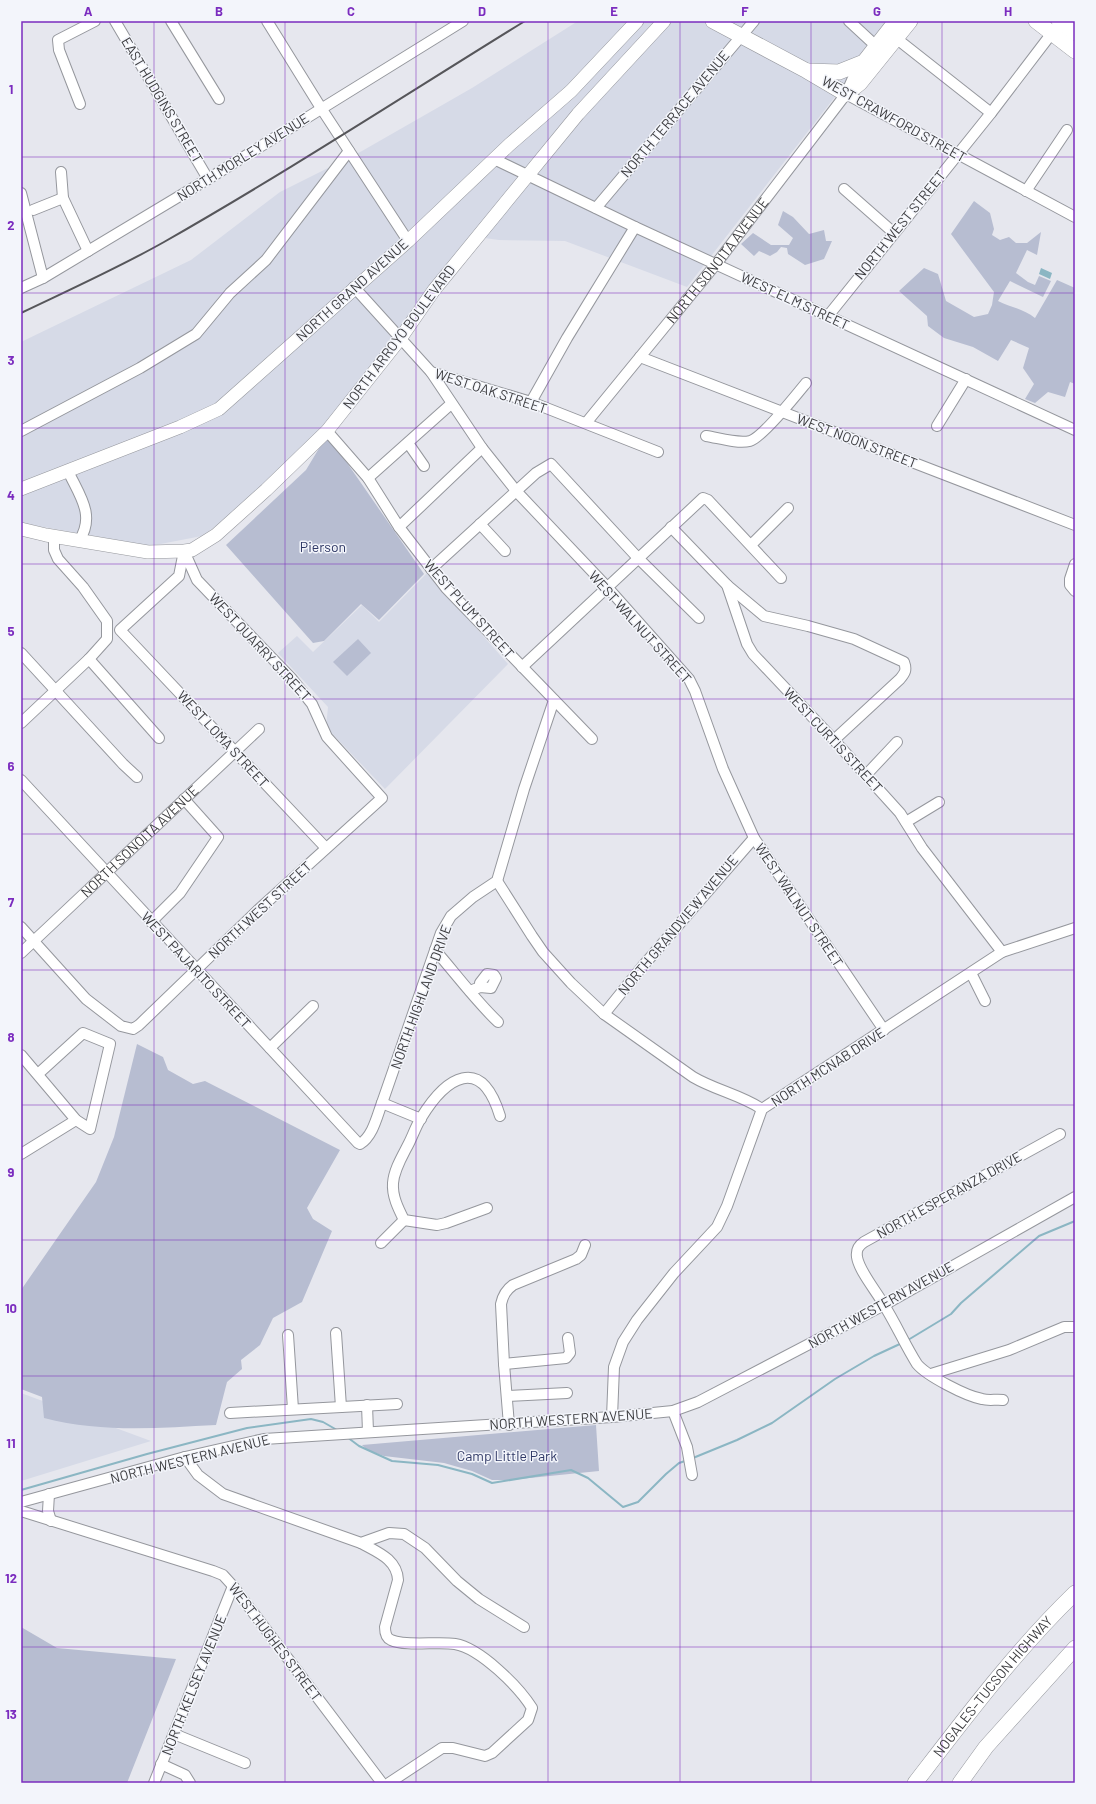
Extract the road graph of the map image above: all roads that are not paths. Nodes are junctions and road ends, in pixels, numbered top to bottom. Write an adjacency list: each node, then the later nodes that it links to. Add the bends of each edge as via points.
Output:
1 (95, 21): 23 (street, via 58,40 59,50)
2 (115, 21): 32 (street, EAST HUDGINS STREET)
3 (171, 21): 22 (street)
4 (267, 21): 24 (street)
5 (462, 21): 24 (street, NORTH MORLEY AVENUE)
6 (637, 21): 29 (main road, NORTH GRAND AVENUE, via 571,91)
7 (664, 21): 31 (main road, NORTH ARROYO BOULEVARD, via 600,88)
8 (712, 21): 16 (highway, WEST CRAWFORD STREET)
9 (754, 21): 16 (street, NORTH TERRACE AVENUE)
10 (849, 21): 17 (street)
11 (910, 21): 14 (highway, NORTH SONOITA AVENUE)
12 (1036, 21): 13 (highway)
13 (1058, 24): 15 (highway); 18 (highway); 25 (street, NORTH WEST STREET)
14 (893, 30): 17 (highway, NORTH SONOITA AVENUE); 21 (highway, NORTH SONOITA AVENUE, via 860,83); 25 (street)
15 (1075, 33)
16 (741, 36): 20 (highway, WEST CRAWFORD STREET); 37 (street, NORTH TERRACE AVENUE)
17 (876, 46): 19 (highway, NORTH SONOITA AVENUE)
18 (1075, 51)
19 (864, 62): 20 (highway, via 839,72); 21 (street, NORTH SONOITA AVENUE)
20 (807, 71): 21 (highway, WEST CRAWFORD STREET)
21 (846, 94): 28 (street, WEST CRAWFORD STREET); 44 (street, NORTH SONOITA AVENUE)
22 (219, 100)
23 (80, 104)
24 (321, 108): 27 (street); 32 (street, NORTH MORLEY AVENUE)
25 (990, 112): 28 (street, NORTH WEST STREET)
26 (1067, 130): 34 (street)
27 (349, 151): 42 (street); 60 (street, via 266,260 230,293 196,334 140,368)
28 (957, 154): 34 (street, WEST CRAWFORD STREET); 41 (street, NORTH WEST STREET)
29 (494, 159): 31 (street, WEST ELM STREET); 42 (main road, NORTH GRAND AVENUE)
30 (61, 172): 36 (street)
31 (527, 177): 37 (street, WEST ELM STREET); 49 (main road, NORTH ARROYO BOULEVARD, via 434,290)
32 (208, 179): 43 (street, NORTH MORLEY AVENUE)
33 (844, 189): 41 (street)
34 (1026, 191): 39 (street, WEST CRAWFORD STREET)
35 (21, 193): 45 (street)
36 (62, 198): 38 (street); 43 (street)
37 (596, 208): 40 (street, WEST ELM STREET)
38 (33, 210)
39 (1075, 217)
40 (635, 227): 44 (street, WEST ELM STREET); 54 (street)
41 (894, 233): 48 (street, NORTH WEST STREET)
42 (408, 240): 46 (main road, NORTH GRAND AVENUE)
43 (88, 251): 45 (street, NORTH MORLEY AVENUE)
44 (716, 264): 48 (street, WEST ELM STREET); 50 (street, NORTH SONOITA AVENUE)
45 (43, 278): 47 (street, NORTH MORLEY AVENUE)
46 (354, 287): 49 (street, WEST OAK STREET); 67 (main road, NORTH GRAND AVENUE, via 219,410)
47 (21, 288)
48 (828, 316): 52 (street, WEST ELM STREET)
49 (400, 339): 51 (street, WEST OAK STREET); 61 (main road, NORTH ARROYO BOULEVARD)
50 (640, 357): 56 (street, WEST NOON STREET); 57 (street, NORTH SONOITA AVENUE)
51 (430, 372): 54 (street, WEST OAK STREET); 55 (street, WEST WALNUT STREET)
52 (966, 379): 58 (street); 59 (street, WEST ELM STREET)
53 (806, 383): 56 (street)
54 (531, 402): 57 (street, WEST OAK STREET)
55 (451, 404): 63 (street); 64 (street, WEST WALNUT STREET)
56 (783, 412): 62 (street, via 752,440); 74 (street, WEST NOON STREET)
57 (586, 423): 65 (street, WEST OAK STREET)
58 (937, 426)
59 (1075, 430)
60 (21, 431)
61 (327, 431): 68 (street, WEST PLUM STREET); 80 (main road, NORTH ARROYO BOULEVARD, via 216,535 192,550)
62 (706, 436)
63 (408, 443): 66 (street); 68 (street)
64 (482, 448): 70 (street, WEST WALNUT STREET); 73 (street)
65 (658, 452)
66 (424, 466)
67 (68, 471): 69 (main road, NORTH GRAND AVENUE); 78 (street, via 85,508 88,521)
68 (368, 478): 73 (street, WEST PLUM STREET)
69 (21, 489)
70 (517, 492): 72 (street); 82 (street, via 536,473 553,464); 87 (street, WEST WALNUT STREET)
71 (788, 508): 79 (street)
72 (480, 524): 81 (street); 84 (street)
73 (399, 526): 84 (street, WEST PLUM STREET)
74 (1075, 526)
75 (671, 527): 79 (street, via 703,498 708,500); 82 (street); 86 (street, WEST CURTIS STREET)
76 (21, 529): 77 (main road, NORTH ARROYO BOULEVARD)
77 (54, 537): 78 (main road, NORTH ARROYO BOULEVARD); 91 (street, via 54,550 58,559 83,587 107,621 107,639)
78 (79, 541): 80 (main road, NORTH ARROYO BOULEVARD, via 148,552)
79 (751, 545): 85 (street)
80 (184, 551): 101 (street, WEST LOMA STREET, via 178,576 120,630); 105 (street, WEST QUARRY STREET, via 197,580 292,679 312,704 327,737)
81 (505, 551)
82 (638, 558): 87 (street); 89 (street)
83 (1075, 564): 88 (street, via 1070,578 1070,585)
84 (431, 569): 92 (street, WEST PLUM STREET)
85 (781, 578)
86 (727, 585): 99 (street, WEST CURTIS STREET, via 747,644 753,654); 99 (street, via 764,616 854,639 904,662 906,667 900,679)
87 (608, 588): 92 (street); 109 (street, WEST WALNUT STREET, via 693,685 723,769)
88 (1075, 591)
89 (699, 618)
90 (21, 653): 93 (street)
91 (89, 659): 93 (street); 97 (street)
92 (522, 667): 94 (street, WEST PLUM STREET)
93 (56, 691): 95 (street); 103 (street)
94 (554, 700): 98 (street, WEST PLUM STREET); 112 (street)
95 (21, 723)
96 (259, 729): 101 (street, NORTH SONOITA AVENUE)
97 (159, 738)
98 (592, 740)
99 (834, 740): 102 (street, WEST CURTIS STREET)
100 (897, 742): 102 (street)
101 (235, 751): 106 (street, NORTH SONOITA AVENUE); 110 (street, WEST LOMA STREET)
102 (866, 775): 108 (street, WEST CURTIS STREET)
103 (136, 776)
104 (21, 780): 111 (street, WEST PAJARITO STREET)
105 (382, 798): 110 (street, NORTH WEST STREET)
106 (184, 799): 111 (street, NORTH SONOITA AVENUE); 113 (street, via 218,837 180,893)
107 (939, 802): 108 (street)
108 (906, 822): 118 (street, WEST CURTIS STREET, via 922,848)
109 (754, 838): 126 (street, NORTH GRANDVIEW AVENUE); 128 (street, WEST WALNUT STREET)
110 (326, 848): 120 (street, NORTH WEST STREET, via 257,911)
111 (106, 873): 113 (street, WEST PAJARITO STREET); 116 (street, NORTH SONOITA AVENUE)
112 (496, 881): 117 (street, NORTH HIGHLAND DRIVE, via 451,916); 126 (street, via 543,952)
113 (151, 922): 120 (street, WEST PAJARITO STREET)
114 (21, 927): 116 (street)
115 (1075, 928): 118 (street, NORTH MCNAB DRIVE)
116 (33, 941): 119 (street, NORTH SONOITA AVENUE); 120 (street, NORTH WEST STREET, via 86,998 121,1026 133,1029)
117 (435, 950): 123 (street); 132 (street, NORTH HIGHLAND DRIVE)
118 (1002, 952): 121 (street, NORTH MCNAB DRIVE)
119 (21, 953)
120 (198, 970): 129 (street, WEST PAJARITO STREET)
121 (971, 973): 124 (street); 128 (street, NORTH MCNAB DRIVE)
122 (480, 987): 123 (street)
123 (470, 991): 127 (street, via 475,1000)
124 (986, 1000)
125 (313, 1006): 129 (street)
126 (604, 1014): 133 (street, via 693,1077)
127 (498, 1022)
128 (884, 1030): 133 (street, NORTH MCNAB DRIVE)
129 (270, 1048): 137 (street, WEST PAJARITO STREET, via 358,1143 363,1142)
130 (21, 1055): 131 (street)
131 (38, 1074): 136 (street); 136 (street, via 83,1033 110,1044 90,1129)
132 (382, 1103): 135 (street); 137 (street, NORTH HIGHLAND DRIVE)
133 (762, 1109): 161 (street, NORTH MCNAB DRIVE, via 727,1206 716,1228 674,1273 623,1342 614,1367)
134 (500, 1116): 135 (street, via 497,1104 487,1088 479,1081 462,1077 444,1090)
135 (420, 1119): 142 (street, via 393,1181 394,1199)
136 (76, 1120): 139 (street)
137 (372, 1130)
138 (1060, 1134): 145 (street, NORTH ESPERANZA DRIVE, via 860,1244 856,1252 857,1259)
139 (21, 1154)
140 (1075, 1197): 145 (street, NORTH WESTERN AVENUE)
141 (487, 1208): 142 (street, via 446,1224)
142 (404, 1220): 143 (street)
143 (381, 1243)
144 (585, 1245): 150 (street, via 576,1260 506,1290 501,1304)
145 (884, 1305): 151 (street, via 916,1364); 159 (street, NORTH WESTERN AVENUE, via 698,1402)
146 (1075, 1327): 151 (street, via 1064,1327 1009,1350)
147 (336, 1334): 157 (street)
148 (288, 1335): 158 (street)
149 (568, 1338): 150 (street, via 570,1355 566,1358)
150 (504, 1364): 153 (street)
151 (931, 1374): 154 (street, via 950,1386 983,1400)
152 (567, 1393): 153 (street)
153 (507, 1396): 162 (street)
154 (1004, 1400)
155 (398, 1404): 156 (street)
156 (367, 1405): 157 (street); 163 (street)
157 (342, 1407): 158 (street)
158 (293, 1408): 160 (street)
159 (673, 1411): 161 (street, NORTH WESTERN AVENUE); 165 (street, via 687,1447)
160 (230, 1413)
161 (612, 1417): 162 (street, NORTH WESTERN AVENUE)
162 (509, 1424): 163 (street, NORTH WESTERN AVENUE)
163 (368, 1432): 164 (street, NORTH WESTERN AVENUE, via 264,1439)
164 (185, 1457): 166 (street, NORTH WESTERN AVENUE); 170 (street, via 198,1475 223,1494)
165 (692, 1475)
166 (49, 1494): 167 (street, NORTH WESTERN AVENUE); 169 (street, via 48,1511)
167 (21, 1502)
168 (21, 1511): 169 (street, WEST HUGHES STREET)
169 (51, 1521): 171 (street, WEST HUGHES STREET, via 213,1570 223,1575)
170 (361, 1543): 173 (street, via 389,1533 404,1534 424,1548 479,1599); 181 (street, via 389,1559 395,1568 398,1580 385,1632 391,1640 456,1644 465,1647 491,1663 532,1708 528,1720 492,1753 485,1756 453,1748 442,1748)
171 (234, 1586): 175 (street, NORTH KELSEY AVENUE); 180 (street, WEST HUGHES STREET)
172 (1075, 1593): 182 (highway, NOGALES–TUCSON HIGHWAY, via 1028,1642 958,1726)
173 (524, 1627)
174 (1075, 1648): 183 (highway, via 986,1747)
175 (174, 1734): 176 (street); 177 (street, NORTH KELSEY AVENUE)
176 (245, 1763)
177 (161, 1764): 178 (street, NORTH KELSEY AVENUE); 179 (street, via 184,1775)
178 (154, 1783)
179 (190, 1783)
180 (382, 1783)
181 (389, 1783)
182 (915, 1783)
183 (960, 1783)

